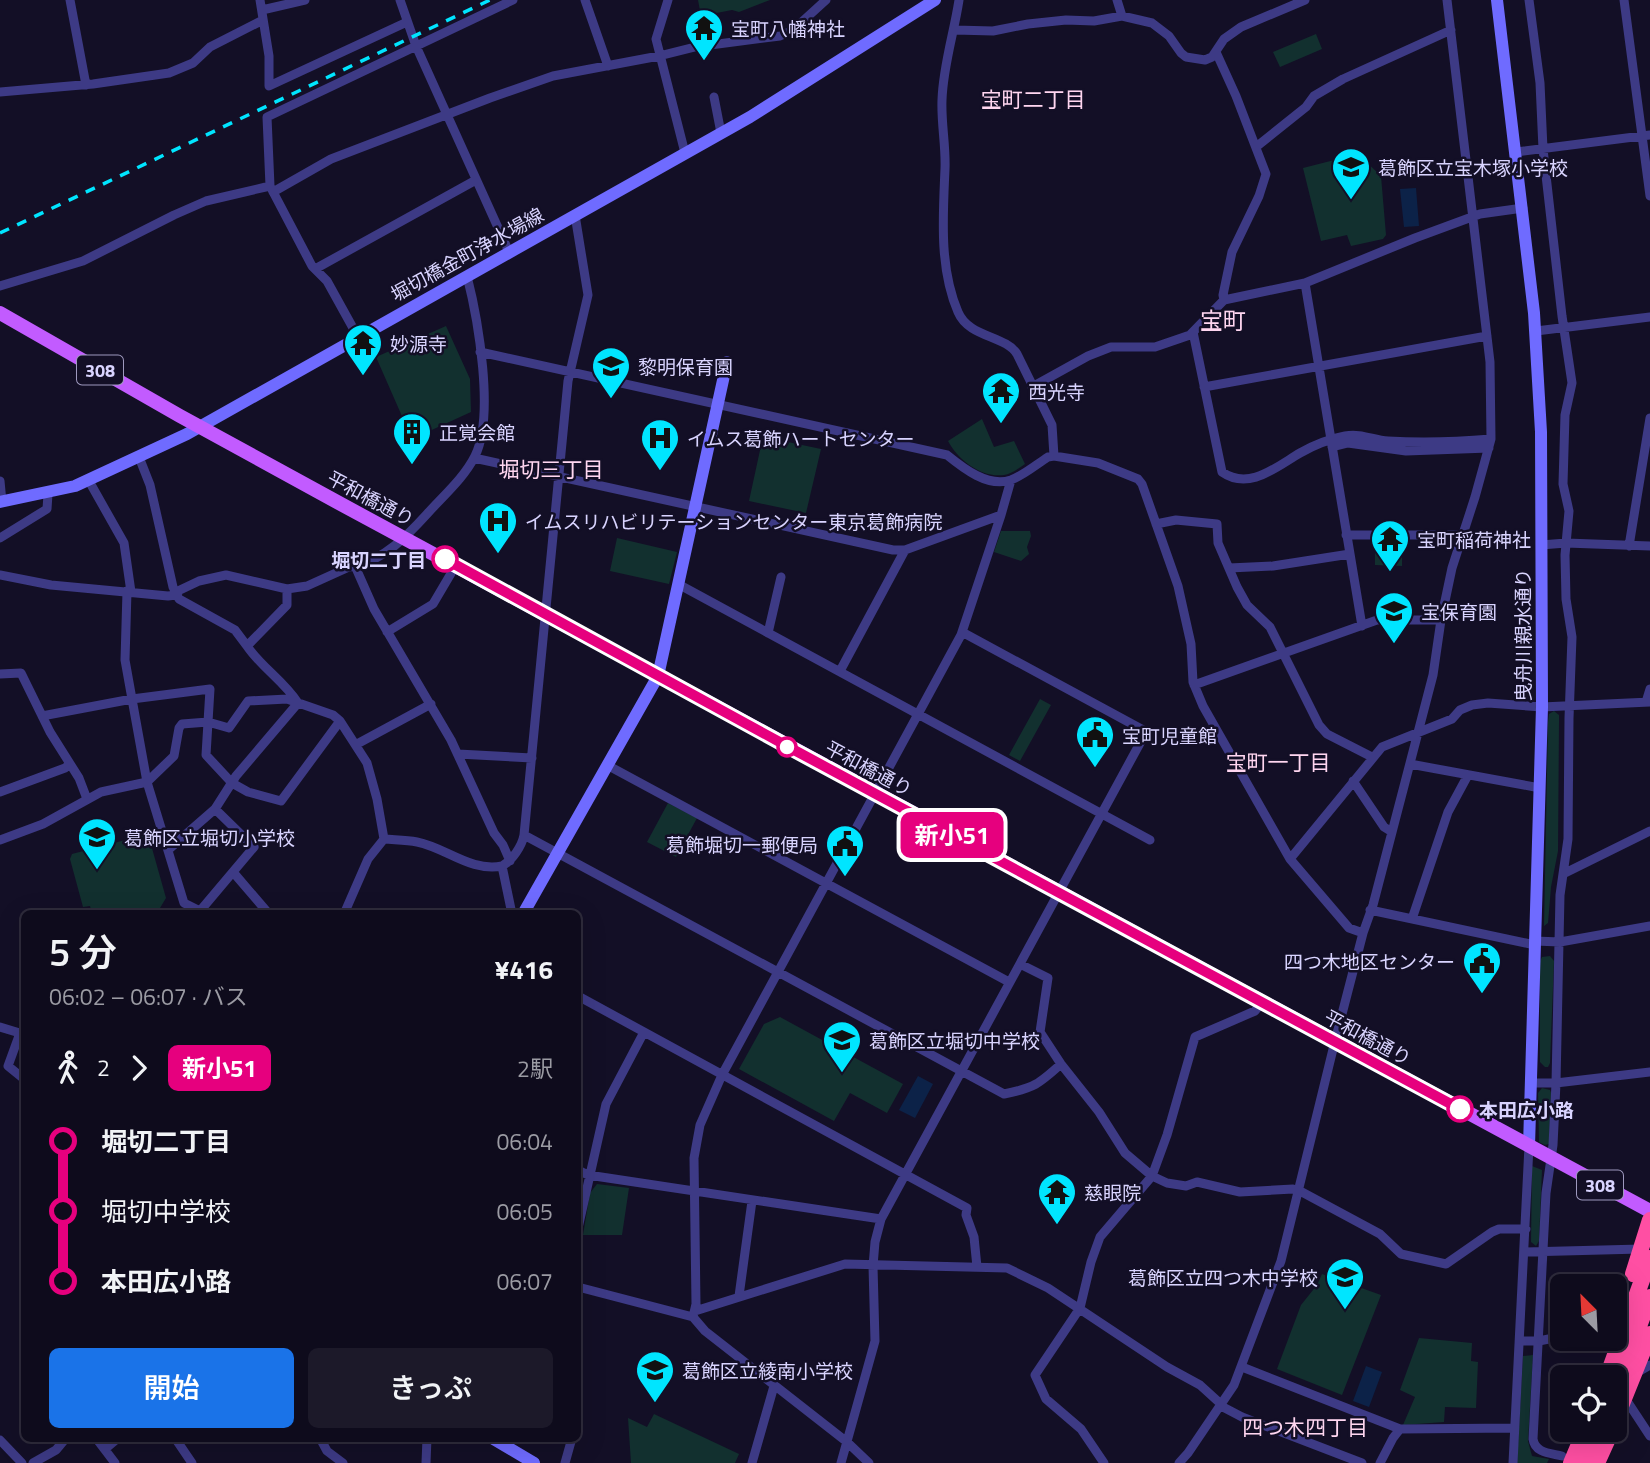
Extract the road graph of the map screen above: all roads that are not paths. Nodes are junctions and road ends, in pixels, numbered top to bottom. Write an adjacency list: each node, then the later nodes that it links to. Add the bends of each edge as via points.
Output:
1 (70, 0): 25 (street)
2 (305, 0): 16 (street)
3 (400, 0): 18 (street)
4 (513, 0): 21 (street)
5 (585, 0): 24 (street)
6 (668, 0): 23 (street, via 656,39)
7 (826, 0): 23 (street, via 780,37)
8 (935, 0): 29 (street, 堀切橋金町浄水場線)
9 (959, 0): 19 (street)
10 (1117, 0): 17 (street)
11 (1305, 0): 22 (street, via 1241,27 1224,39)
12 (1447, 0): 20 (street)
13 (1497, 0): 33 (street, 曳舟川親水通り)
14 (1529, 0): 32 (street)
15 (1624, 0): 30 (street)
16 (262, 10): 18 (street, via 269,86); 25 (street, via 192,63 174,71)
17 (1122, 16): 19 (street, via 993,31); 22 (street, via 1162,29 1186,57 1205,60)
18 (407, 22): 21 (street)
19 (955, 30): 58 (street, via 942,98 942,216 949,282 958,314 982,335 1013,348)
20 (1451, 30): 31 (street, via 1314,96); 40 (street)
21 (416, 46): 28 (street); 36 (street, via 267,117)
22 (1216, 52): 31 (street)
23 (659, 56): 24 (street); 34 (street)
24 (608, 66): 28 (street, via 553,76)
25 (86, 85): 26 (street)
26 (0, 92)
27 (714, 97): 29 (street)
28 (446, 115): 35 (street); 36 (street, via 331,159)
29 (721, 133): 34 (street, 堀切橋金町浄水場線)
30 (1646, 135): 32 (street); 37 (street)
31 (1256, 147): 46 (street, via 1266,174 1232,252)
32 (1543, 149): 33 (street); 49 (street)
33 (1516, 152): 38 (street, 曳舟川親水通り)
34 (685, 153): 39 (street, 堀切橋金町浄水場線)
35 (476, 180): 41 (street); 42 (street)
36 (272, 189): 42 (street); 45 (street, via 206,201 83,261)
37 (1650, 196)
38 (1523, 208): 40 (street); 50 (street, 曳舟川親水通り)
39 (575, 215): 41 (street, 堀切橋金町浄水場線); 57 (street, via 588,295)
40 (1474, 217): 44 (street); 52 (street)
41 (509, 252): 43 (street, 堀切橋金町浄水場線)
42 (315, 269): 53 (street, via 327,281)
43 (467, 276): 53 (street, 堀切橋金町浄水場線); 54 (street)
44 (1305, 283): 46 (street); 56 (street)
45 (0, 286)
46 (1224, 300): 51 (street)
47 (0, 313): 62 (main road, 平和橋通り / 308)
48 (1650, 317): 49 (street)
49 (1564, 328): 50 (street); 81 (street, via 1572,383 1565,415)
50 (1536, 331): 82 (street, 曳舟川親水通り)
51 (1193, 332): 58 (street, via 1155,347 1111,347); 59 (street)
52 (1487, 336): 56 (street); 64 (street, via 1492,388)
53 (358, 337): 62 (street, 堀切橋金町浄水場線)
54 (480, 352): 57 (street); 67 (street, via 482,424)
55 (727, 362): 60 (street)
56 (1319, 367): 59 (street); 63 (street)
57 (570, 372): 60 (street); 68 (street)
58 (1032, 387): 65 (street, via 1052,425)
59 (1204, 387): 63 (street, via 1225,475 1248,480)
60 (718, 405): 69 (street, via 947,455 970,474); 74 (street)
61 (1650, 418): 83 (street)
62 (199, 427): 66 (street, 堀切橋金町浄水場線); 80 (main road, 平和橋通り / 308)
63 (1331, 443): 64 (street, via 1430,451); 77 (street)
64 (1490, 444): 78 (street)
65 (1054, 456): 69 (street); 76 (street, via 1098,463 1138,479)
66 (139, 457): 71 (street, 堀切橋金町浄水場線); 95 (street)
67 (474, 458): 68 (street); 80 (street)
68 (559, 477): 74 (street); 96 (street)
69 (1011, 480): 75 (street)
70 (0, 481): 73 (street)
71 (89, 481): 72 (street, 堀切橋金町浄水場線); 94 (street, via 124,543)
72 (48, 494): 73 (street, 堀切橋金町浄水場線); 79 (street, via 47,509)
73 (1, 502)
74 (695, 507): 85 (street); 92 (street)
75 (1000, 515): 85 (street); 100 (street)
76 (1156, 524): 89 (street, via 1176,520 1217,524 1218,543); 107 (street, via 1178,586)
77 (1346, 535): 78 (street); 86 (street)
78 (1463, 535): 97 (street)
79 (0, 538)
80 (405, 538): 87 (main road, 平和橋通り / 308); 88 (street)
81 (1566, 544): 82 (street); 83 (street); 113 (street, via 1566,599 1572,637)
82 (1541, 545): 114 (street, 曳舟川親水通り)
83 (1629, 546): 84 (street)
84 (1650, 546)
85 (905, 550): 104 (street)
86 (1350, 554): 89 (street); 98 (street)
87 (456, 565): 96 (main road, 平和橋通り / 308); 99 (street, via 433,604)
88 (355, 566): 93 (street, via 307,586); 99 (street)
89 (1229, 568): 103 (street, via 1247,605 1270,627)
90 (781, 577): 101 (street)
91 (0, 578): 94 (street)
92 (678, 584): 101 (street); 106 (street)
93 (287, 589): 95 (street, via 226,575 199,581); 102 (street, via 287,605)
94 (129, 592): 95 (street); 109 (street, via 125,660)
95 (176, 595): 102 (street, via 235,631)
96 (545, 614): 106 (main road, 平和橋通り / 308); 123 (street)
97 (1441, 620): 98 (street, via 1377,621); 119 (street)
98 (1362, 626): 103 (street)
99 (387, 632): 112 (street)
100 (962, 632): 115 (street); 136 (street, via 1145,731)
101 (768, 633): 104 (street)
102 (247, 646): 111 (street)
103 (1284, 655): 107 (street); 122 (street, via 1319,725 1327,734)
104 (840, 671): 115 (street)
105 (0, 674): 116 (street, via 21,673)
106 (658, 676): 126 (street); 133 (main road, 平和橋通り / 308)
107 (1194, 685): 145 (street)
108 (1650, 689): 110 (street)
109 (132, 699): 116 (street); 118 (street, via 210,688); 129 (street)
110 (1648, 702): 113 (street)
111 (298, 703): 117 (street); 118 (street, via 287,699 248,701 229,728); 130 (street)
112 (431, 704): 120 (street); 121 (street)
113 (1569, 705): 114 (street); 148 (street, via 1568,839)
114 (1542, 707): 119 (street, via 1472,705); 131 (street, 曳舟川親水通り)
115 (918, 715): 133 (street); 136 (street)
116 (42, 716): 124 (street)
117 (340, 721): 120 (street); 130 (street, via 281,801)
118 (208, 722): 129 (street, via 179,728 174,756); 130 (street, via 206,755)
119 (1418, 734): 122 (street, via 1382,747); 125 (street)
120 (357, 744): 140 (street, via 372,781)
121 (458, 754): 123 (street); 146 (street, via 503,845)
122 (1372, 757): 128 (street)
123 (532, 758): 139 (street)
124 (70, 764): 132 (street); 134 (street)
125 (1410, 764): 127 (street); 138 (street)
126 (607, 765): 144 (street); 149 (street)
127 (1468, 775): 131 (street); 158 (street, via 1448,812)
128 (1353, 781): 138 (street); 145 (street)
129 (148, 782): 134 (street); 143 (street)
130 (232, 783): 135 (street)
131 (1540, 788): 162 (street, 曳舟川親水通り)
132 (0, 792)
133 (875, 793): 149 (street); 150 (main road, 平和橋通り / 308)
134 (87, 799): 141 (street, via 43,824)
135 (215, 809): 143 (street); 147 (street, via 254,847)
136 (1101, 813): 142 (street); 150 (street)
137 (1650, 831): 148 (street)
138 (1392, 832): 157 (street)
139 (524, 835): 144 (street); 146 (street)
140 (384, 839): 146 (street, via 419,842 486,867); 154 (street, via 368,859)
141 (0, 840)
142 (1150, 840)
143 (168, 850): 151 (street, via 184,903)
144 (557, 854): 156 (street); 164 (street)
145 (1290, 859): 160 (street, via 1349,928)
146 (506, 864): 155 (street)
147 (233, 872): 152 (street); 153 (street)
148 (1563, 874): 161 (street)
149 (827, 884): 164 (street); 165 (street)
150 (1058, 892): 163 (street); 167 (main road, 平和橋通り / 308)
151 (198, 910)
152 (201, 910)
153 (266, 910)
154 (346, 910)
155 (512, 910)
156 (525, 910)
157 (1370, 910): 158 (street); 160 (street)
158 (1412, 919): 162 (street)
159 (1650, 926): 161 (street)
160 (1363, 933): 172 (street)
161 (1560, 942): 162 (street); 179 (street)
162 (1535, 943): 178 (street, 曳舟川親水通り)
163 (1020, 964): 165 (street); 173 (street, via 1048,978 1040,1032)
164 (778, 973): 174 (street); 176 (street)
165 (1009, 982): 174 (street)
166 (581, 998): 169 (street)
167 (1262, 1002): 172 (main road, 平和橋通り / 308); 185 (street, via 1255,1011 1195,1037)
168 (0, 1027): 170 (street)
169 (644, 1032): 176 (street); 184 (street, via 606,1104)
170 (21, 1034)
171 (21, 1036): 177 (street, via 8,1066)
172 (1335, 1041): 180 (main road, 平和橋通り / 308); 186 (street)
173 (1061, 1064): 174 (street, via 1027,1090 1003,1094); 185 (street, via 1125,1153)
174 (961, 1072): 183 (street)
175 (1650, 1072): 179 (street)
176 (722, 1075): 183 (street); 187 (street, via 700,1125)
177 (21, 1077)
178 (1531, 1083): 179 (street); 180 (street, 曳舟川親水通り)
179 (1556, 1083): 181 (street)
180 (1529, 1146): 181 (main road, 平和橋通り / 308); 193 (street)
181 (1551, 1158): 189 (main road, 平和橋通り / 308); 194 (street)
182 (581, 1172): 184 (street)
183 (906, 1174): 191 (street); 198 (street, via 967,1208)
184 (588, 1175): 187 (street); 190 (street)
185 (1152, 1176): 186 (street, via 1186,1186 1197,1182 1240,1192); 203 (street, via 1100,1237)
186 (1300, 1191): 193 (street, via 1380,1234 1401,1254 1447,1264 1492,1231); 210 (street, via 1281,1261)
187 (694, 1192): 188 (street); 204 (street)
188 (752, 1201): 191 (street); 200 (street)
189 (1650, 1210)
190 (581, 1212)
191 (881, 1219): 197 (street)
192 (1650, 1220): 196 (highway)
193 (1526, 1230): 195 (street)
194 (1543, 1251): 195 (street); 196 (street); 208 (street)
195 (1525, 1252): 207 (street)
196 (1646, 1253): 202 (highway); 209 (highway)
197 (873, 1266): 198 (street); 200 (street, via 845,1264); 229 (street, via 875,1341)
198 (977, 1267): 203 (street, via 1016,1270)
199 (581, 1288): 204 (street)
200 (739, 1296): 204 (street)
201 (1650, 1297): 212 (highway)
202 (1628, 1298)
203 (1080, 1308): 216 (street, via 1200,1385); 237 (street, via 1035,1375 1046,1399 1081,1429)
204 (694, 1314): 213 (street, via 705,1331)
205 (1650, 1334): 211 (highway)
206 (1550, 1339): 208 (street)
207 (1521, 1341): 208 (street); 217 (street)
208 (1539, 1341): 235 (street, via 1534,1446)
209 (1611, 1365)
210 (1242, 1367): 216 (street); 218 (street)
211 (1643, 1369): 214 (highway)
212 (1627, 1371)
213 (774, 1386): 229 (street); 245 (street)
214 (1627, 1386)
215 (1627, 1404): 219 (street)
216 (1222, 1406): 248 (street); 249 (street)
217 (1514, 1428): 218 (street); 251 (street)
218 (1401, 1429): 250 (street)
219 (1650, 1436)
220 (0, 1440): 238 (street)
221 (63, 1442): 239 (street)
222 (99, 1442): 234 (street)
223 (113, 1442): 234 (street)
224 (177, 1442): 236 (street)
225 (322, 1442): 241 (street)
226 (427, 1442): 242 (street)
227 (499, 1442): 243 (street)
228 (571, 1442): 244 (street)
229 (847, 1442): 246 (street); 247 (street)
230 (1570, 1442): 235 (highway)
231 (1577, 1442): 235 (highway)
232 (1593, 1442): 252 (highway)
233 (1607, 1442): 253 (highway)
234 (105, 1449): 240 (street)
235 (1564, 1461)
236 (188, 1462)
237 (1100, 1462)
238 (22, 1463)
239 (33, 1463)
240 (115, 1463)
241 (343, 1463)
242 (426, 1463)
243 (534, 1463)
244 (565, 1463)
245 (752, 1463)
246 (841, 1463)
247 (869, 1463)
248 (1179, 1463)
249 (1362, 1463)
250 (1380, 1463)
251 (1513, 1463)
252 (1584, 1463)
253 (1597, 1463)

